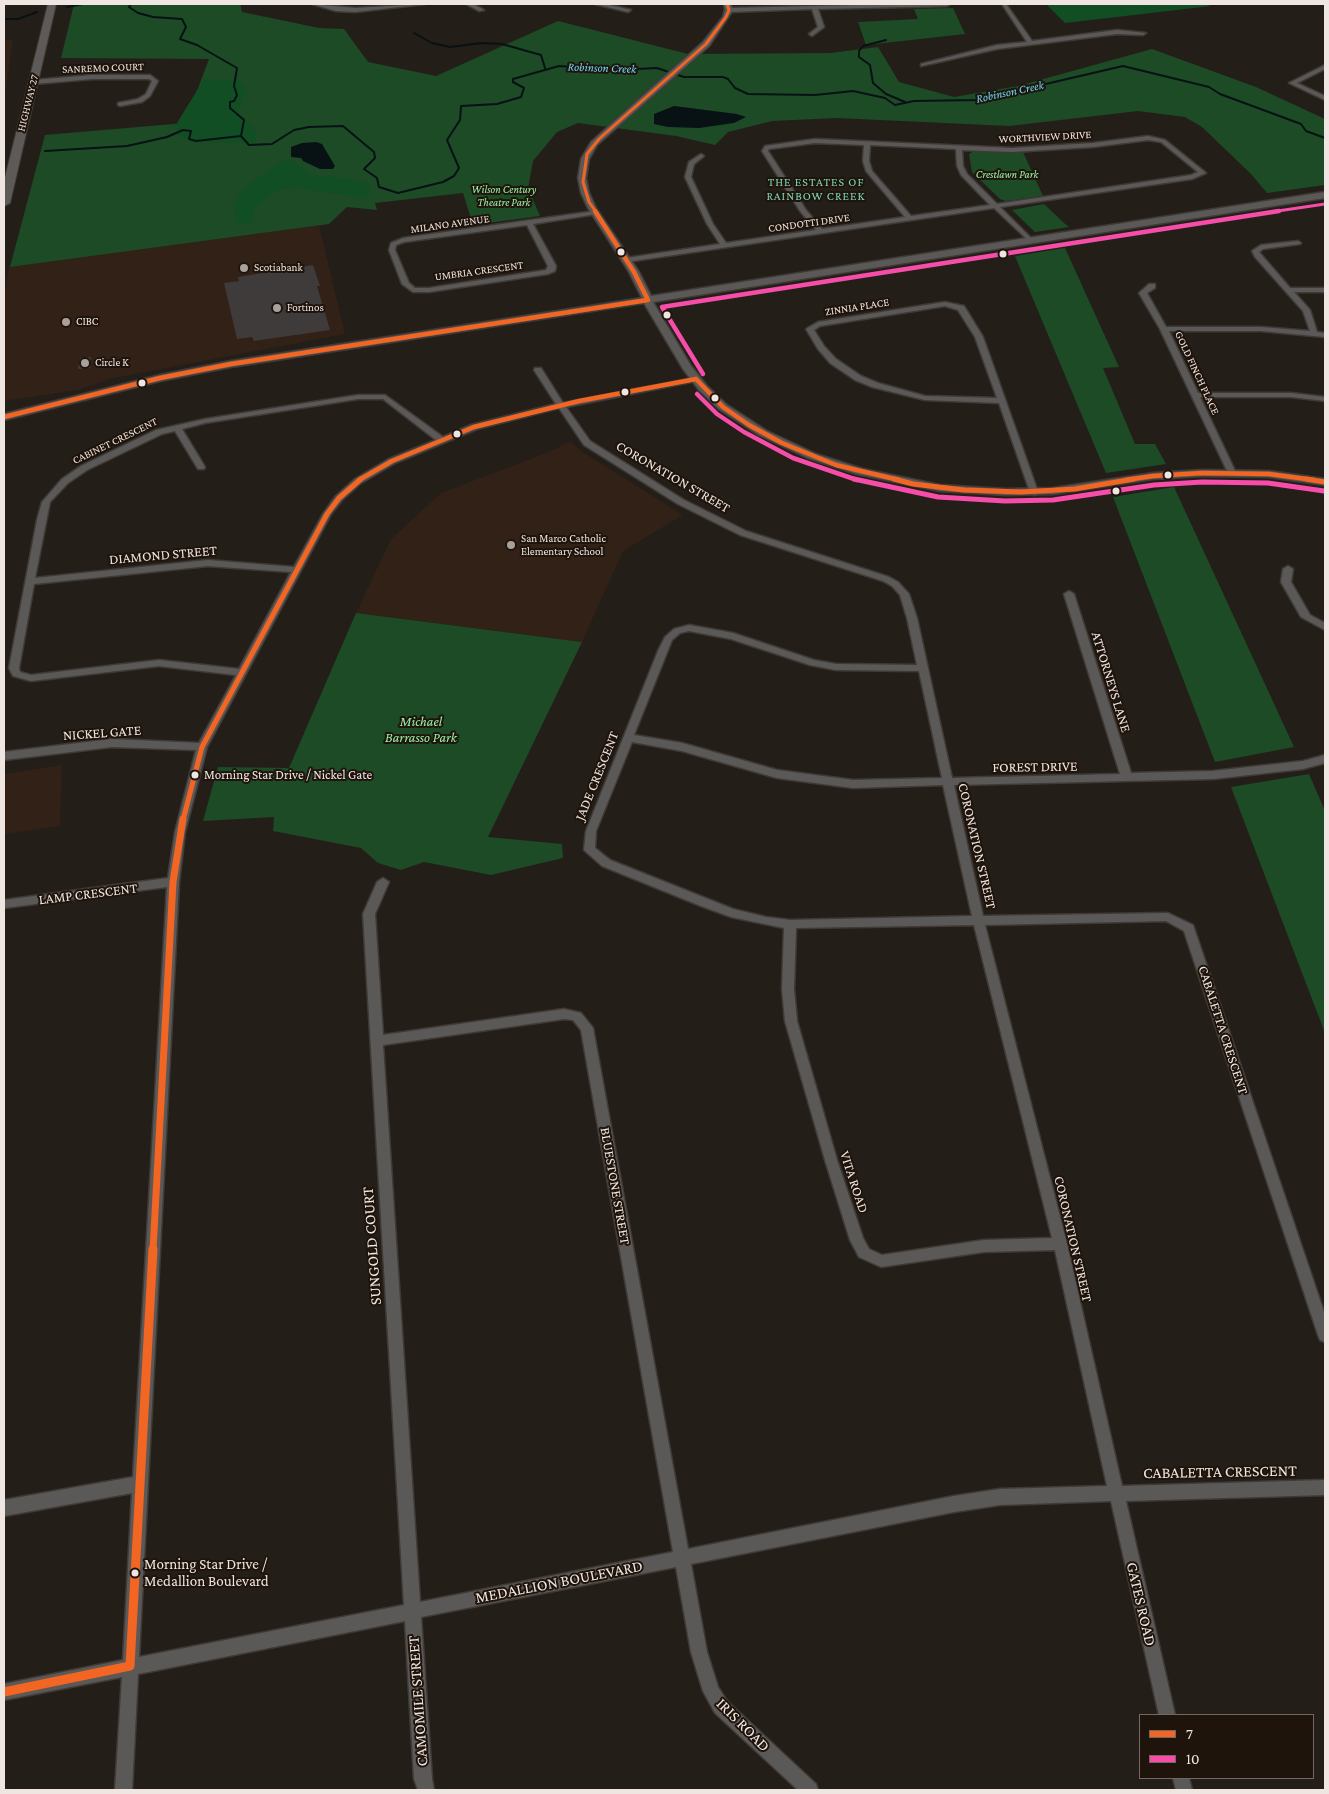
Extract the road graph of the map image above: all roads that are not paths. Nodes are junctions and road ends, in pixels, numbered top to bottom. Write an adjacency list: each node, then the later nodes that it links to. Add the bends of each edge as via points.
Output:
1 (52, 4): 19 (main road, HIGHWAY 27)
2 (315, 4): 9 (street, via 336,9)
3 (422, 4): 9 (street)
4 (468, 4): 12 (street)
5 (598, 4): 13 (street)
6 (947, 4): 8 (street)
7 (1004, 4): 16 (street)
8 (875, 5): 11 (street)
9 (377, 6)
10 (728, 7): 11 (street); 28 (street, via 726,18 706,44 599,139 585,159 584,188)
11 (816, 9): 15 (street, via 821,27)
12 (481, 10)
13 (628, 10)
14 (1142, 33): 16 (street, via 1118,32)
15 (812, 34)
16 (1032, 43): 17 (street, via 980,50)
17 (923, 64)
18 (1325, 67): 20 (street, via 1292,83)
19 (34, 82): 21 (street, SANREMO COURT, via 92,77 150,77 155,81 148,95 140,101); 26 (main road, HIGHWAY 27)
20 (1325, 98)
21 (120, 104)
22 (867, 144): 23 (street, WORTHVIEW DRIVE); 29 (street, via 869,171); 31 (street, WORTHVIEW DRIVE, via 815,141 764,148)
23 (958, 148): 27 (street, via 961,171); 27 (street, WORTHVIEW DRIVE, via 1042,149 1157,139 1168,144 1203,173)
24 (701, 156): 35 (street, via 691,163 688,177 710,224)
25 (1325, 195): 32 (street)
26 (4, 203)
27 (995, 206): 29 (street, CONDOTTI DRIVE); 32 (street)
28 (595, 213): 30 (street, MILANO AVENUE); 36 (street)
29 (909, 218): 31 (street, CONDOTTI DRIVE)
30 (529, 223): 33 (street, MILANO AVENUE); 33 (street, UMBRIA CRESCENT, via 552,266 548,272 414,290 406,284 392,250)
31 (820, 231): 35 (street, CONDOTTI DRIVE)
32 (1031, 241): 40 (street)
33 (397, 242)
34 (1298, 243): 38 (street, via 1255,251)
35 (724, 245): 36 (street, CONDOTTI DRIVE)
36 (626, 260): 40 (street)
37 (1152, 286): 41 (street, GOLD FINCH PLACE, via 1144,292)
38 (1289, 290): 39 (street); 42 (street, via 1306,310)
39 (1325, 290)
40 (648, 300): 45 (street); 50 (street, via 231,364)
41 (1164, 329): 42 (street, via 1261,329); 46 (street, GOLD FINCH PLACE)
42 (1314, 333): 43 (street)
43 (1325, 335)
44 (538, 370): 49 (street, CORONATION STREET)
45 (696, 379): 49 (street); 58 (street, via 723,407 749,425 836,465 940,488)
46 (1194, 395): 47 (street, via 1291,395); 56 (street, GOLD FINCH PLACE)
47 (1325, 399)
48 (1001, 400): 48 (street, ZINNIA PLACE, via 977,331 958,305 945,304 818,324 810,329 821,348 834,361 858,378 875,385 925,398); 58 (street, ZINNIA PLACE)
49 (561, 406): 54 (street, via 492,422); 64 (street, CORONATION STREET, via 588,443 704,514 743,533 895,584 904,594)
50 (38, 407): 51 (street, via 24,405); 52 (street)
51 (4, 409)
52 (4, 417)
53 (178, 427): 54 (street, CABINET CRESCENT, via 379,395 391,400); 55 (street); 61 (street, CABINET CRESCENT, via 142,439 92,464 56,488 43,510)
54 (442, 440): 60 (street, via 380,468 345,492 327,514)
55 (201, 466)
56 (1232, 472): 57 (street); 58 (street, via 1176,474)
57 (1325, 482)
58 (1034, 492)
59 (1288, 568): 63 (street, via 1286,582 1306,617)
60 (296, 570): 61 (street, DIAMOND STREET, via 208,563); 65 (street)
61 (31, 582): 65 (street, CABINET CRESCENT, via 14,668 20,677 38,678 159,663)
62 (1069, 594): 70 (street, ATTORNEYS LANE)
63 (1325, 627)
64 (923, 668): 66 (street, JADE CRESCENT, via 836,667 812,663 733,636 689,628 677,631 668,639); 71 (street, CORONATION STREET)
65 (241, 672): 67 (street)
66 (629, 738): 71 (street, FOREST DRIVE, via 682,747 809,780 853,784); 76 (street, JADE CRESCENT, via 591,831 589,850 606,863 731,913)
67 (202, 747): 68 (street, NICKEL GATE, via 112,743); 72 (street, via 180,832)
68 (4, 756)
69 (1325, 759): 70 (street, FOREST DRIVE, via 1303,765 1213,775)
70 (1127, 778): 71 (street, FOREST DRIVE)
71 (948, 783): 75 (street, CORONATION STREET)
72 (173, 882): 74 (street, LAMP CRESCENT); 80 (street)
73 (383, 882): 77 (street, SUNGOLD COURT, via 368,914)
74 (4, 904)
75 (978, 919): 76 (street, JADE CRESCENT); 78 (street, CORONATION STREET); 79 (street, CABALETTA CRESCENT, via 1168,917 1189,928)
76 (790, 924): 78 (street, VITA ROAD, via 788,989 791,1021 831,1160 864,1253 880,1261 984,1246)
77 (377, 1040): 84 (street, BLUESTONE STREET, via 564,1014 577,1016 587,1028); 85 (street, SUNGOLD COURT)
78 (1060, 1244): 82 (street, CORONATION STREET)
79 (1325, 1335)
80 (139, 1484): 83 (street); 86 (street)
81 (1325, 1487): 82 (street, CABALETTA CRESCENT)
82 (1116, 1492): 84 (street, MEDALLION BOULEVARD, via 1000,1497); 88 (street, GATES ROAD)
83 (4, 1508)
84 (682, 1558): 85 (street, MEDALLION BOULEVARD); 91 (street, IRIS ROAD, via 699,1652 711,1691 721,1707)
85 (412, 1611): 86 (street, MEDALLION BOULEVARD); 90 (street, CAMOMILE STREET)
86 (130, 1666): 87 (street, MEDALLION BOULEVARD); 89 (street)
87 (4, 1692)
88 (1167, 1714)
89 (124, 1790)
90 (426, 1790)
91 (810, 1790)

